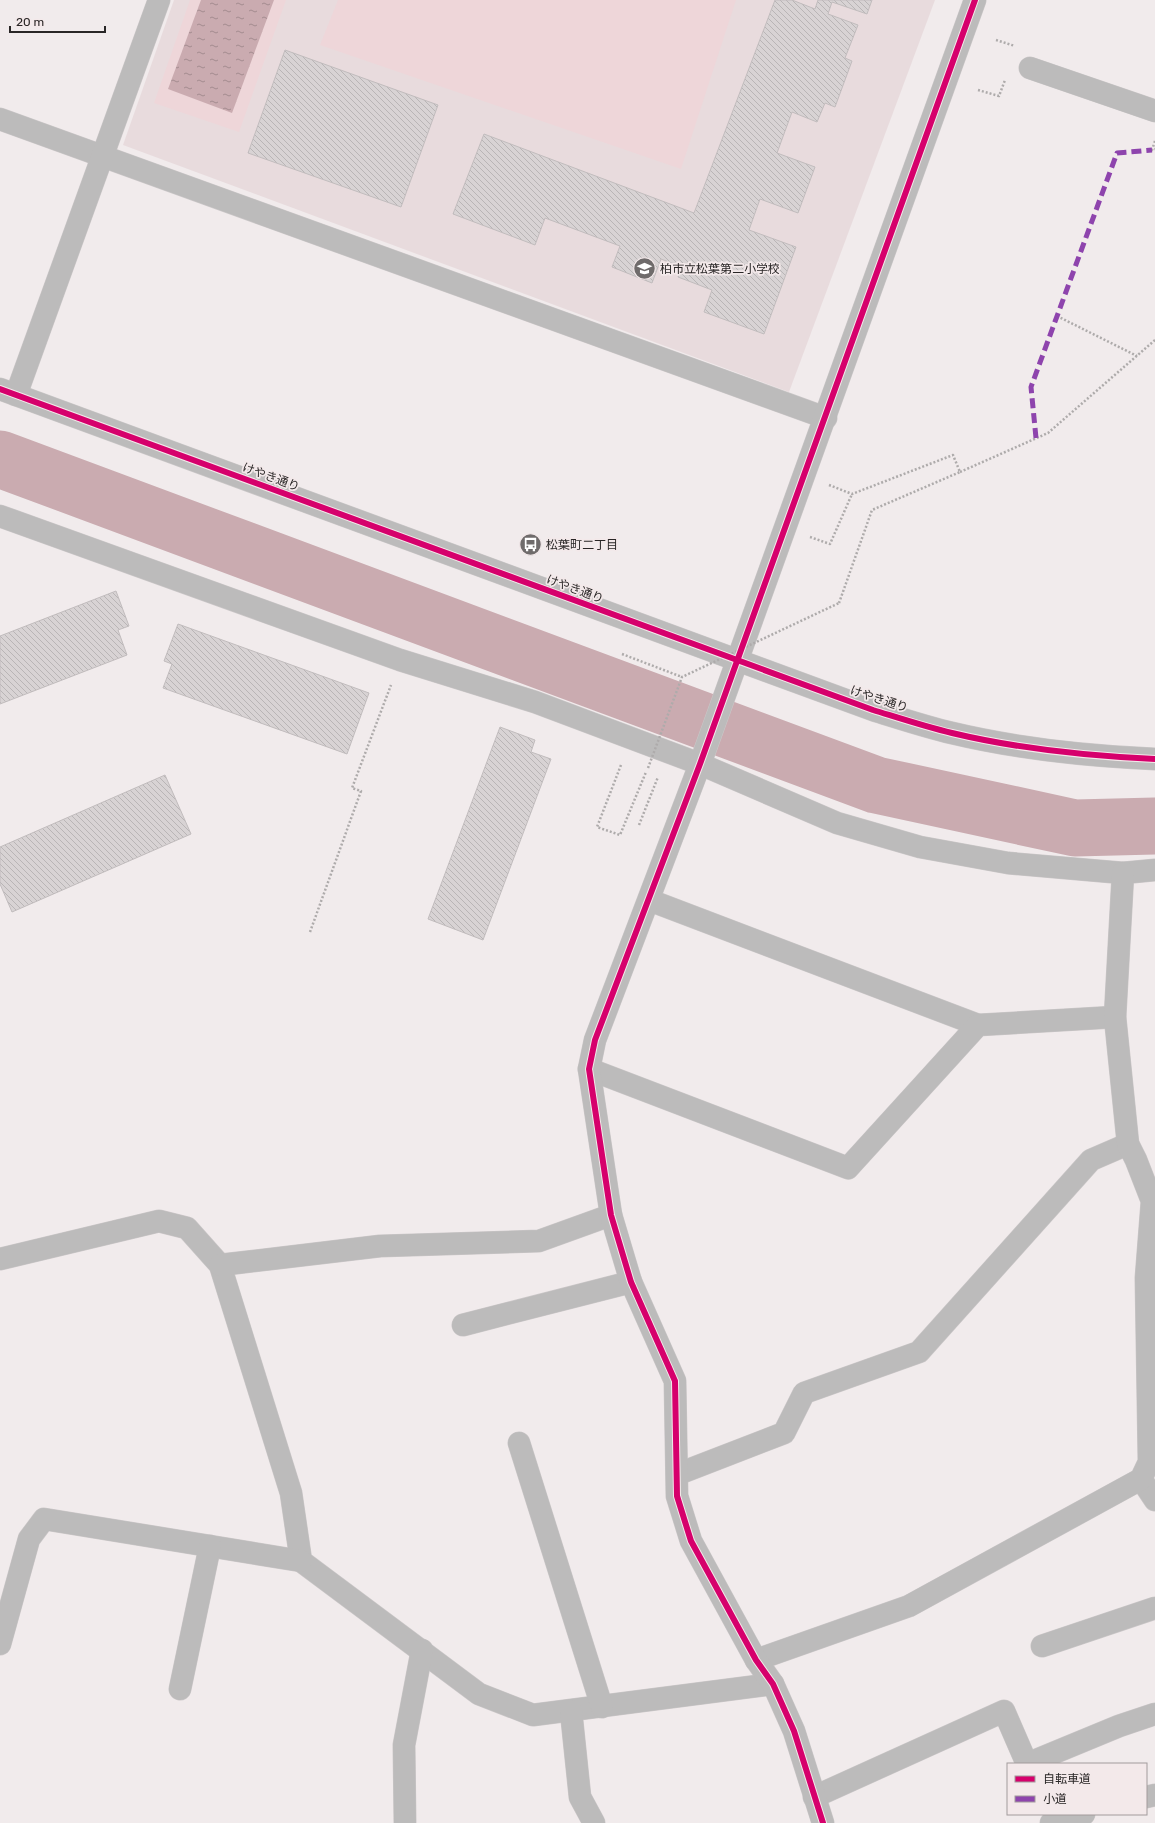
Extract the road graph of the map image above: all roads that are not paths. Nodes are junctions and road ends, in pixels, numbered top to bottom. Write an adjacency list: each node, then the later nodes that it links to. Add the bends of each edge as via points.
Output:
1 (159, 0): 6 (street)
2 (975, 0): 8 (street)
3 (1030, 68): 4 (street)
4 (1155, 111)
5 (0, 119): 6 (street)
6 (103, 156): 7 (street); 8 (street)
7 (8, 392): 10 (street, けやき通り)
8 (826, 418): 10 (street)
9 (0, 516): 11 (street, via 400,660)
10 (737, 660): 11 (street); 12 (street, けやき通り, via 873,710 952,733 1020,747)
11 (703, 757): 14 (street, via 838,822 920,847 1008,863); 15 (street)
12 (1155, 759)
13 (1155, 870): 14 (street)
14 (1123, 873): 16 (street)
15 (649, 900): 17 (street); 18 (street, via 595,1040)
16 (1115, 1017): 17 (street); 19 (street)
17 (978, 1025): 18 (street, via 848,1168)
18 (589, 1069): 20 (street)
19 (1128, 1144): 23 (street, via 1152,1201); 28 (street, via 1091,1160 919,1352 804,1393 784,1433)
20 (611, 1215): 22 (street, via 539,1241 380,1246); 24 (street)
21 (0, 1259): 22 (street, via 159,1221 187,1228)
22 (220, 1265): 32 (street, via 291,1493)
23 (1150, 1278): 26 (street)
24 (631, 1282): 25 (street); 28 (street, via 675,1381)
25 (463, 1325)
26 (1152, 1419): 29 (street, via 1148,1462)
27 (519, 1443): 40 (street)
28 (678, 1474): 37 (street, via 677,1496 691,1541)
29 (1141, 1479): 30 (street); 37 (street, via 909,1606)
30 (1155, 1500)
31 (210, 1546): 32 (street); 34 (street, via 44,1519 29,1539); 39 (street)
32 (301, 1561): 36 (street)
33 (1155, 1608): 35 (street)
34 (0, 1644)
35 (1042, 1646)
36 (422, 1650): 41 (street, via 479,1694 533,1715); 47 (street, via 404,1745)
37 (756, 1660): 38 (street)
38 (773, 1684): 40 (street); 45 (street, via 794,1731)
39 (180, 1689)
40 (602, 1707): 41 (street)
41 (571, 1710): 48 (street, via 580,1797)
42 (1155, 1714): 44 (street)
43 (1027, 1763): 45 (street, via 1004,1711)
44 (1029, 1763)
45 (814, 1797): 49 (street)
46 (1080, 1815): 50 (street)
47 (405, 1823)
48 (594, 1823)
49 (823, 1823)
50 (1051, 1823)

